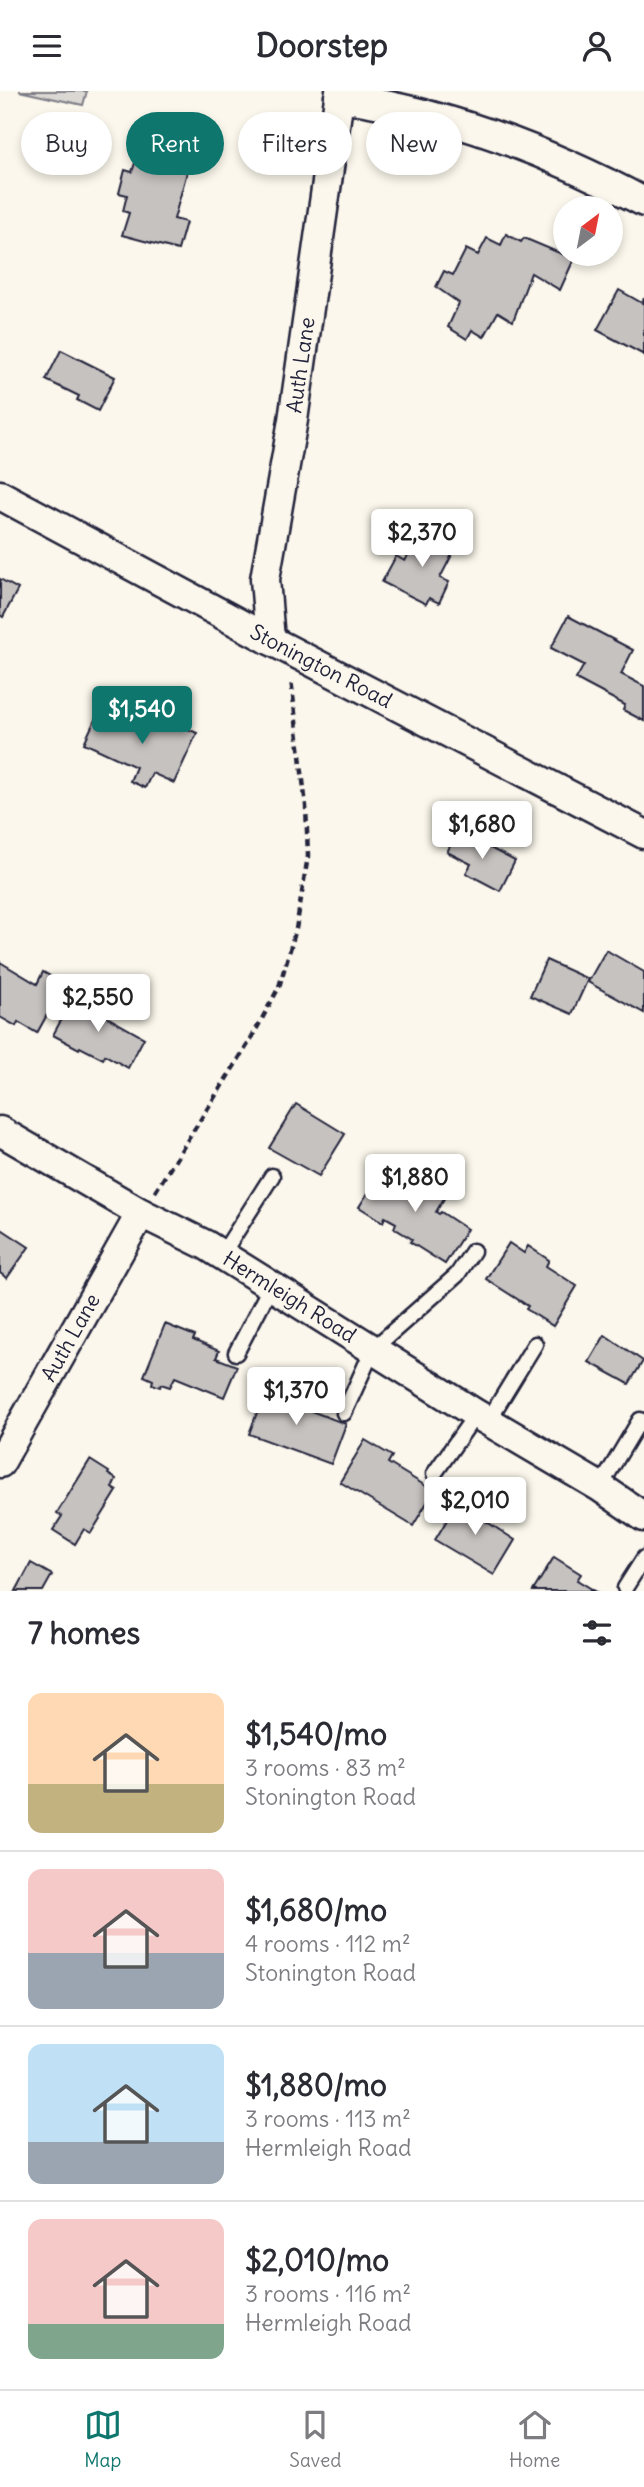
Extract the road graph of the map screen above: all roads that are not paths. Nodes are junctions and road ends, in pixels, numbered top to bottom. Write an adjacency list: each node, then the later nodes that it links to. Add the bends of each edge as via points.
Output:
1 (339, 94): 2 (street, via 476,128 583,170); 4 (street, Auth Lane, via 293,420 265,579)
2 (644, 202)
3 (0, 495): 4 (street, Stonington Road)
4 (278, 644): 5 (street, Stonington Road)
5 (644, 834)
6 (0, 1131): 8 (street, Hermleigh Road)
7 (272, 1176): 10 (lane)
8 (141, 1213): 10 (street, Hermleigh Road); 18 (street, Auth Lane)
9 (473, 1251): 13 (lane, via 457,1275)
10 (221, 1256): 11 (street, Hermleigh Road)
11 (271, 1286): 13 (street, Hermleigh Road); 14 (lane)
12 (535, 1344): 16 (lane)
13 (373, 1349): 15 (lane); 16 (street, Hermleigh Road)
14 (236, 1353)
15 (344, 1413)
16 (482, 1417): 19 (lane); 20 (street, Hermleigh Road)
17 (640, 1420): 20 (lane)
18 (0, 1463)
19 (434, 1474)
20 (600, 1487): 21 (street, Hermleigh Road)
21 (642, 1512)
22 (644, 1558): 23 (lane)
23 (625, 1588)

